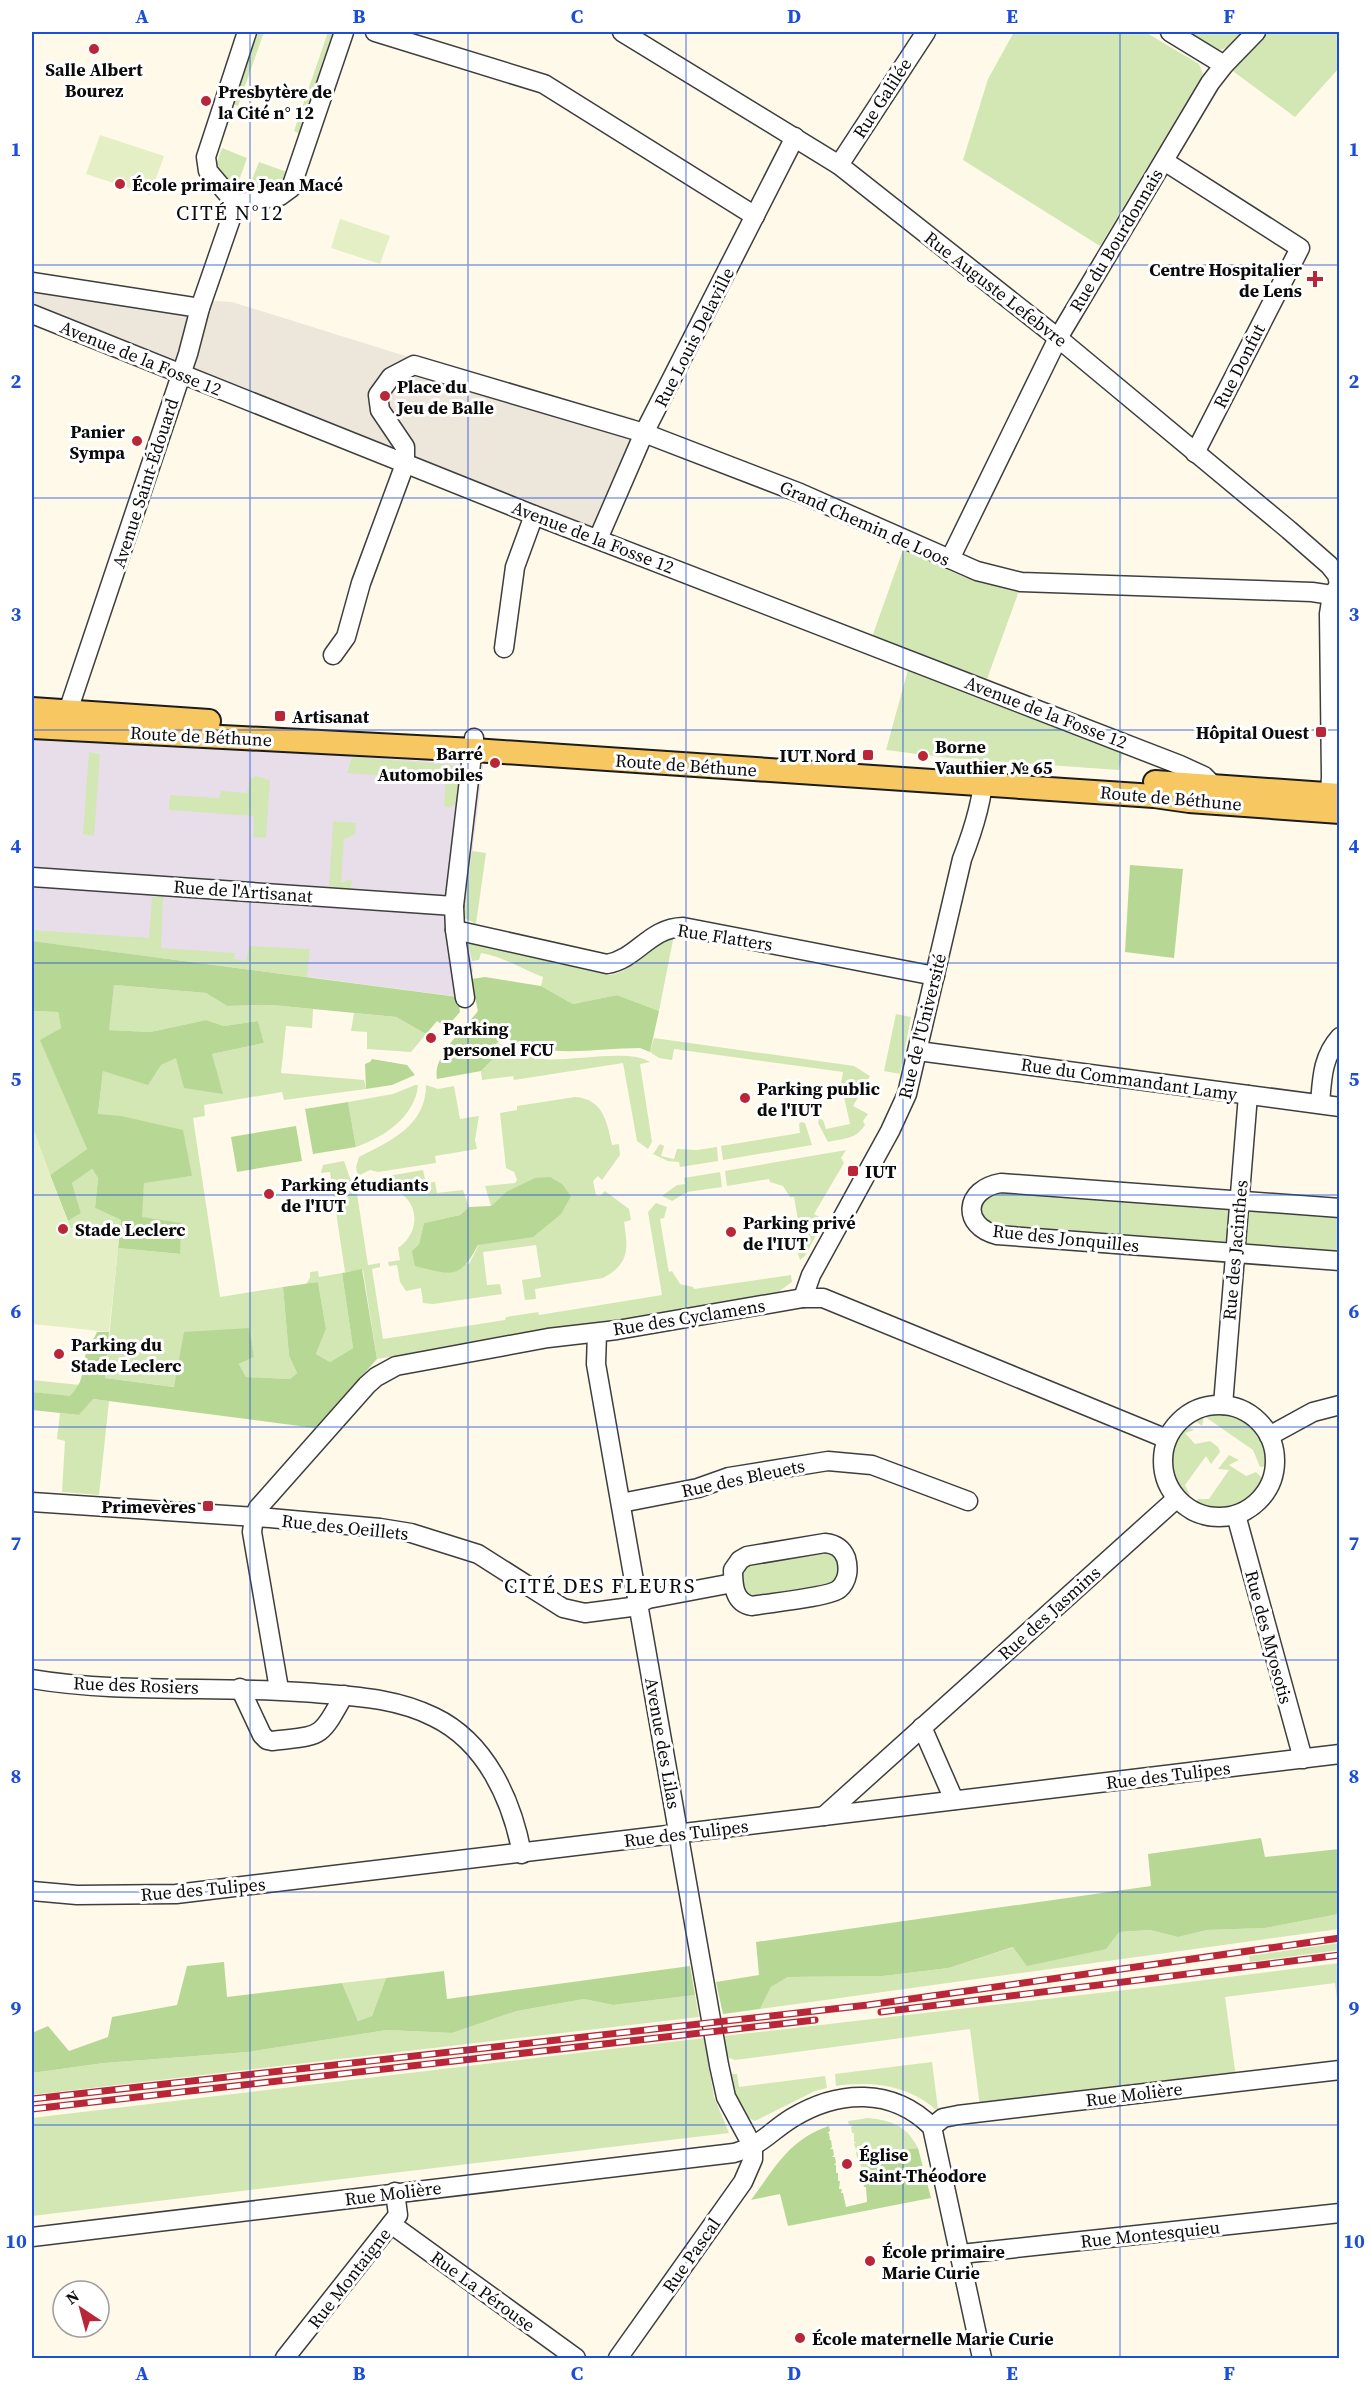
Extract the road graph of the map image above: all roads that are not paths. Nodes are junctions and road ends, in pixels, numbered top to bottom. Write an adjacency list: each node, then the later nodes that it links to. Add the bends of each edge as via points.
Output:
1 (247, 32): 12 (street, via 206,157 208,171)
2 (344, 32): 12 (street, via 291,189 280,196)
3 (375, 32): 13 (street, via 544,84)
4 (622, 32): 9 (street, Rue Auguste Lefebvre)
5 (926, 32): 11 (street, Rue Galilée)
6 (1170, 32): 8 (street)
7 (1256, 32): 8 (street, Rue du Bourdonnais)
8 (1224, 65): 10 (street, Rue du Bourdonnais)
9 (795, 137): 11 (street, Rue Auguste Lefebvre); 13 (street, Rue Louis Delaville)
10 (1164, 161): 17 (street, Rue du Bourdonnais); 20 (street, Rue Donfut, via 1300,248)
11 (839, 165): 17 (street, Rue Auguste Lefebvre)
12 (236, 204): 15 (street, Avenue Saint-Édouard)
13 (756, 216): 19 (street, Rue Louis Delaville)
14 (32, 282): 15 (street)
15 (200, 308): 18 (street, Avenue Saint-Édouard)
16 (32, 314): 18 (street, Avenue de la Fosse 12)
17 (1058, 338): 20 (street, Rue Auguste Lefebvre); 24 (street, Rue du Bourdonnais)
18 (181, 375): 21 (street, Avenue de la Fosse 12); 30 (street, Avenue Saint-Édouard)
19 (644, 433): 21 (street, Grand Chemin de Loos, via 414,365 391,377 378,395 380,410 405,447); 23 (street, Rue Louis Delaville); 24 (street, Grand Chemin de Loos, via 800,493)
20 (1195, 453): 25 (street, Rue Auguste Lefebvre, via 1329,566 1337,574)
21 (405, 464): 22 (street, Avenue de la Fosse 12); 28 (street, via 361,583 346,637)
22 (534, 515): 23 (street, Avenue de la Fosse 12); 26 (street, via 515,567)
23 (598, 539): 33 (street, Avenue de la Fosse 12)
24 (950, 560): 25 (street, Grand Chemin de Loos, via 997,578 1020,582 1312,592)
25 (1337, 588): 27 (street, via 1329,614)
26 (504, 648)
27 (1335, 649): 37 (street)
28 (333, 656)
29 (32, 709): 30 (main road, Route de Béthune)
30 (66, 720): 31 (main road, Route de Béthune); 32 (main road, Route de Béthune)
31 (32, 727)
32 (474, 744): 34 (main road, Route de Béthune); 39 (street)
33 (1156, 756): 35 (street); 36 (street, Avenue de la Fosse 12, via 1200,773)
34 (984, 778): 35 (main road, Route de Béthune); 41 (street, Rue de l'Université)
35 (1155, 789): 36 (main road, Route de Béthune)
36 (1213, 794): 37 (main road, Route de Béthune)
37 (1334, 803)
38 (32, 877): 39 (street, Rue de l'Artisanat)
39 (454, 906): 40 (street)
40 (455, 930): 41 (street, Rue Flatters, via 607,964 618,961 665,929 683,927); 42 (street)
41 (935, 976): 44 (street, Rue de l'Université)
42 (465, 998)
43 (1340, 1037): 46 (street, via 1323,1068)
44 (918, 1051): 45 (street, Rue du Commandant Lamy); 52 (street, Rue de l'Université, via 901,1110 811,1275)
45 (1248, 1095): 46 (street, Rue du Commandant Lamy); 48 (street, Rue des Jacinthes)
46 (1320, 1104): 47 (street, Rue du Commandant Lamy)
47 (1340, 1107)
48 (1239, 1201): 49 (street, Rue des Jonquilles); 50 (street, Rue des Jacinthes); 50 (street, Rue des Jonquilles, via 1001,1183 981,1189 972,1205 975,1221 997,1235)
49 (1340, 1208)
50 (1234, 1253): 51 (street, Rue des Jonquilles); 55 (street, Rue des Jacinthes)
51 (1340, 1261)
52 (803, 1298): 53 (street, Rue des Cyclamens); 57 (street, Rue des Cyclamens, via 829,1299)
53 (597, 1332): 61 (street, Avenue des Lilas, via 596,1364); 63 (street, Rue des Cyclamens, via 388,1369 367,1385)
54 (1340, 1404): 56 (street, via 1313,1412)
55 (1223, 1405): 56 (street, via 1255,1418); 57 (street, via 1192,1412 1174,1427)
56 (1269, 1436): 62 (street, via 1275,1457 1272,1479 1254,1505)
57 (1167, 1439): 58 (street, via 1162,1464)
58 (1176, 1499): 62 (street, via 1210,1517); 70 (street, Rue des Jasmins)
59 (968, 1501): 61 (street, Rue des Bleuets, via 872,1465 828,1461 729,1478)
60 (32, 1502): 63 (street, Rue des Oeillets)
61 (621, 1503): 65 (street, Avenue des Lilas)
62 (1236, 1515): 72 (street, Rue des Myosotis)
63 (254, 1517): 65 (street, Rue des Oeillets, via 380,1528 448,1543 478,1554 563,1608 574,1611 595,1612); 68 (street, via 252,1532)
64 (733, 1583): 64 (street, via 735,1564 747,1556 832,1544 844,1554 848,1564 844,1582 833,1592 752,1606 740,1602); 65 (street, Rue des Oeillets)
65 (638, 1604): 75 (street, Avenue des Lilas)
66 (32, 1679): 67 (street, Rue des Rosiers, via 105,1686)
67 (240, 1688): 68 (street, Rue des Rosiers); 69 (street, via 262,1735 272,1741 320,1733)
68 (279, 1689): 69 (street, Rue des Rosiers)
69 (344, 1695): 76 (street, Rue des Rosiers, via 400,1704 436,1718 458,1733 502,1788 517,1825)
70 (922, 1726): 73 (street); 74 (street, Rue des Jasmins)
71 (1340, 1754): 72 (street, Rue des Tulipes)
72 (1303, 1759): 73 (street, Rue des Tulipes)
73 (954, 1800): 74 (street, Rue des Tulipes)
74 (824, 1816): 75 (street, Rue des Tulipes)
75 (678, 1833): 76 (street, Rue des Tulipes); 80 (street, Avenue des Lilas, via 726,2097)
76 (522, 1854): 77 (street, Rue des Tulipes, via 176,1894 77,1895)
77 (32, 1891)
78 (1340, 2070): 79 (street, Rue Molière, via 958,2115 943,2118)
79 (932, 2127): 80 (street, via 906,2106 873,2098 834,2099 790,2119); 85 (street)
80 (753, 2147): 81 (street, Rue Molière, via 725,2154); 88 (street, Rue Pascal, via 753,2159 743,2182)
81 (395, 2192): 83 (street, Rue Montaigne, via 398,2215); 84 (street, Rue Molière)
82 (1340, 2214): 85 (street, Rue Montesquieu)
83 (391, 2224): 86 (street, Rue Montaigne); 87 (street, Rue La Pérouse)
84 (32, 2237)
85 (961, 2254): 89 (street)
86 (285, 2358)
87 (576, 2358)
88 (618, 2358)
89 (982, 2358)

